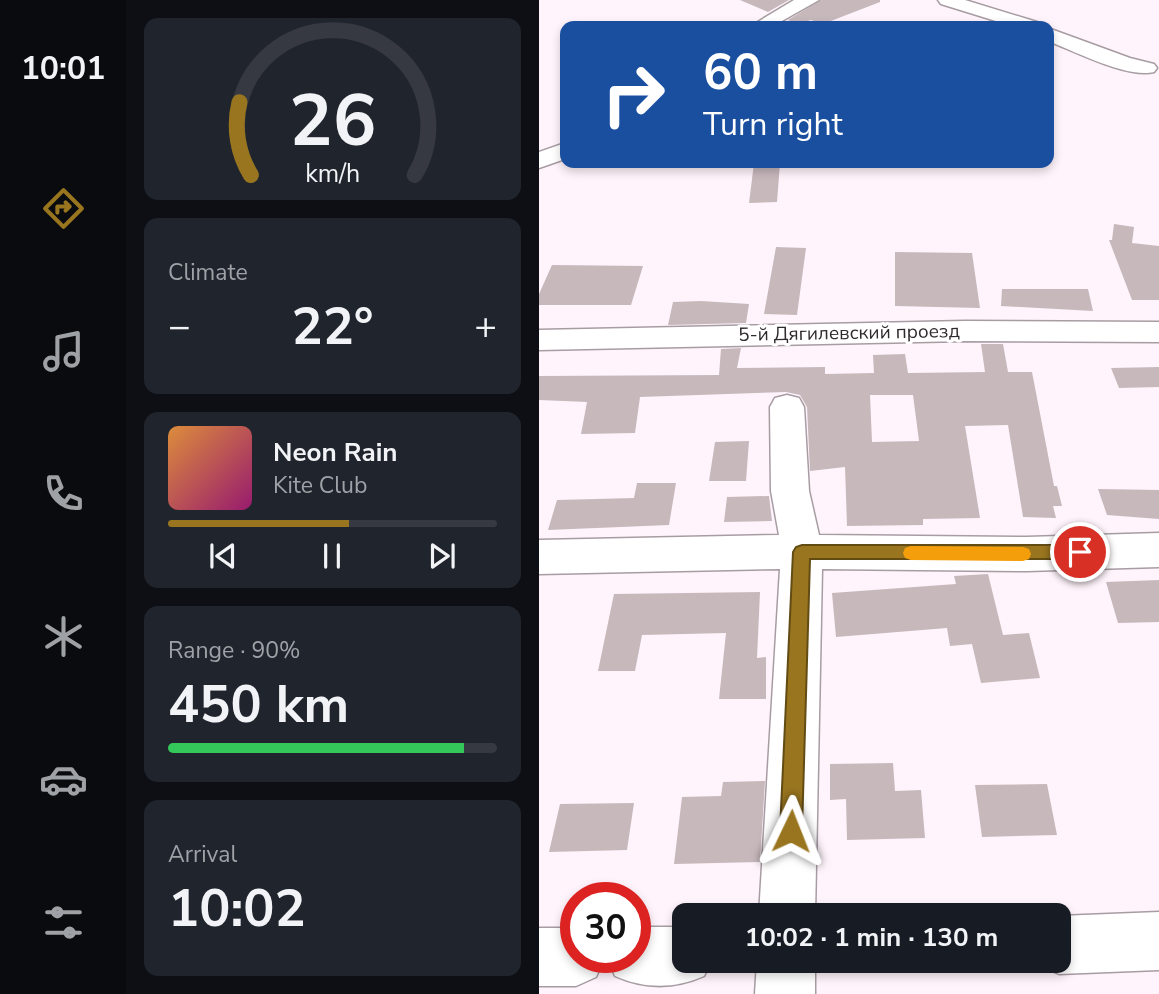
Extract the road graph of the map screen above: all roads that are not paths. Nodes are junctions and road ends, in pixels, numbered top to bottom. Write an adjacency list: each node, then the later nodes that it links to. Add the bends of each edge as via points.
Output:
1 (810, 0): 3 (street)
2 (947, 0): 4 (street)
3 (770, 21)
4 (1014, 21)
5 (1054, 36): 6 (street, via 1124,63)
6 (1153, 64): 7 (street)
7 (1116, 85)
8 (560, 152): 9 (street)
9 (539, 161)
10 (1159, 332): 11 (street, 5-й Дягилевский проезд, via 965,331)
11 (539, 340)
12 (787, 407): 14 (street, via 790,491)
13 (1159, 550): 14 (street)
14 (802, 552): 15 (street); 16 (street)
15 (539, 557)
16 (787, 903)
17 (1159, 941): 18 (street)
18 (1071, 945)
19 (651, 956): 20 (street)
20 (672, 956)
21 (539, 957): 22 (street)
22 (560, 957)
23 (786, 973): 24 (street)
24 (785, 994)

